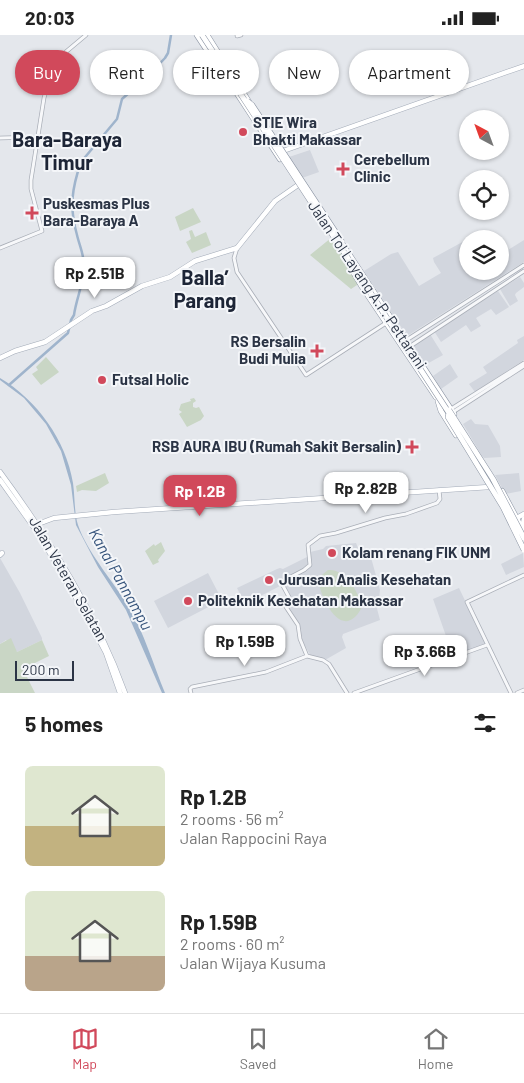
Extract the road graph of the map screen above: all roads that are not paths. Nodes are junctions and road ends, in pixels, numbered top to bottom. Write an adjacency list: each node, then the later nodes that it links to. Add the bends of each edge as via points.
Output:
1 (86, 35): 10 (street, via 53,65)
2 (202, 35): 3 (highway, bridge); 4 (highway); 6 (highway); 7 (highway, Jalan Tol Layang A.P. Pettarani, bridge); 34 (highway, Jalan Tol Layang A.P. Pettarani, bridge)
3 (210, 50)
4 (211, 50)
5 (524, 66): 12 (main road)
6 (239, 97): 8 (highway)
7 (249, 103): 8 (highway); 9 (main road); 14 (highway, bridge); 46 (highway, Jalan Tol Layang A.P. Pettarani, bridge, via 493,479)
8 (259, 122): 9 (highway)
9 (268, 133): 12 (main road); 13 (highway)
10 (37, 137): 11 (street); 15 (street, via 30,183 42,231)
11 (0, 138)
12 (283, 151): 13 (main road)
13 (302, 184): 14 (main road); 16 (main road, via 275,201); 18 (highway); 23 (highway)
14 (343, 244): 18 (highway)
15 (0, 248)
16 (237, 248): 17 (main road); 19 (street)
17 (229, 250): 19 (main road); 31 (main road, via 195,261 170,277 148,283 92,311 40,344)
18 (349, 253): 22 (highway)
19 (235, 256): 26 (street, via 240,278 306,375)
20 (524, 265): 27 (street)
21 (524, 271): 29 (street)
22 (362, 275): 23 (highway, via 362,280); 24 (highway)
23 (357, 279): 25 (highway)
24 (369, 286): 25 (highway); 27 (highway)
25 (364, 290): 26 (highway)
26 (386, 323): 28 (highway)
27 (406, 340): 28 (street); 29 (highway)
28 (400, 344): 30 (highway)
29 (410, 346): 30 (street); 34 (highway)
30 (404, 350): 33 (highway)
31 (0, 359)
32 (524, 365): 34 (street)
33 (438, 401): 35 (highway); 38 (highway, via 441,411)
34 (451, 411): 35 (highway); 48 (highway, bridge, via 448,417 503,507)
35 (478, 458): 43 (highway)
36 (0, 472): 40 (main road, Jalan Veteran Selatan)
37 (0, 480): 40 (main road, Jalan Veteran Selatan)
38 (489, 487): 39 (main road); 48 (highway)
39 (439, 490): 44 (main road, via 51,518); 53 (street, via 439,502 317,537 308,545 309,566 282,583 288,597 286,607 298,625)
40 (20, 502): 44 (main road, Jalan Veteran Selatan); 49 (main road, Jalan Veteran Selatan)
41 (524, 514): 43 (main road)
42 (524, 519): 45 (main road)
43 (514, 520): 45 (highway); 47 (highway)
44 (38, 524): 49 (main road, Jalan Veteran Selatan)
45 (523, 530)
46 (524, 538)
47 (524, 547)
48 (524, 551)
49 (60, 565): 51 (main road, Jalan Veteran Selatan)
50 (524, 575): 52 (street, via 467,602)
51 (91, 621): 56 (main road, Jalan Veteran Selatan); 57 (main road, Jalan Veteran Selatan, via 110,653)
52 (487, 645): 59 (street); 60 (street)
53 (307, 656): 55 (street, via 266,672 192,687); 58 (street, via 327,662)
54 (524, 690): 61 (street)
55 (191, 691)
56 (120, 693)
57 (125, 693)
58 (347, 693)
59 (354, 693)
60 (511, 693)
61 (517, 693)

